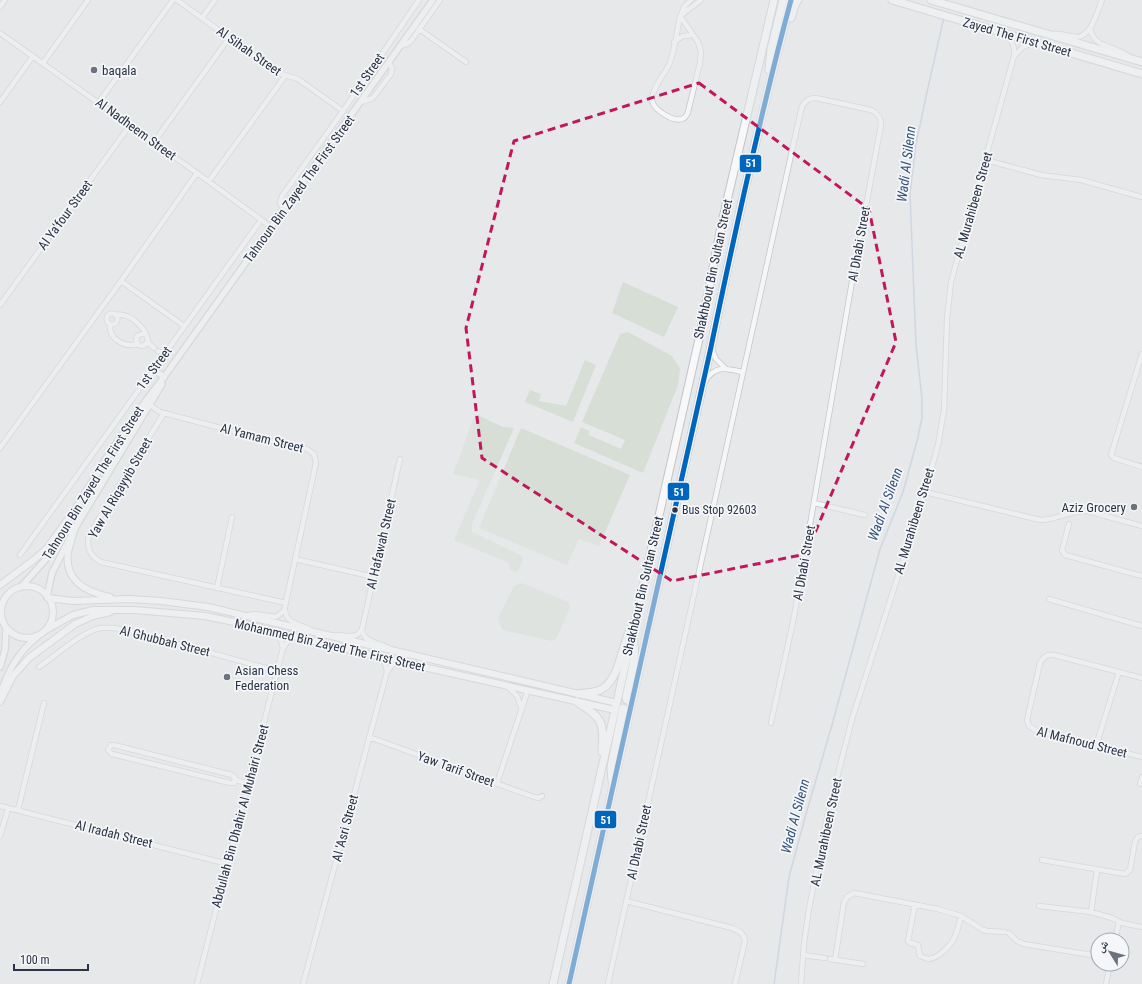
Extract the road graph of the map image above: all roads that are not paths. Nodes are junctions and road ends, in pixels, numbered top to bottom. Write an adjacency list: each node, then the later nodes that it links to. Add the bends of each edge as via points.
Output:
1 (5, 0): 19 (street)
2 (88, 0): 38 (street)
3 (173, 0): 43 (street)
4 (177, 0): 21 (street, Al Sihah Street)
5 (215, 0): 21 (street)
6 (419, 0): 44 (street, 1st Street)
7 (432, 0): 32 (street, Tahnoun Bin Zayed The First Street)
8 (440, 0): 24 (street)
9 (691, 0): 20 (street)
10 (701, 0): 20 (street)
11 (769, 0): 22 (main road)
12 (774, 0): 22 (main road, Shakhbout Bin Sultan Street)
13 (783, 0): 41 (main road, via 771,49)
14 (791, 0): 41 (main road, Shakhbout Bin Sultan Street)
15 (798, 0): 41 (main road)
16 (892, 0): 26 (main road, Zayed The First Street)
17 (931, 0): 27 (main road, Zayed The First Street)
18 (1102, 0): 23 (street)
19 (0, 7)
20 (680, 16): 28 (street); 30 (street)
21 (202, 18): 29 (street, Al Sihah Street)
22 (769, 20): 98 (main road, Shakhbout Bin Sultan Street, via 722,222 699,339)
23 (1090, 28): 27 (street, via 1080,36); 35 (street, via 1096,41)
24 (419, 29): 32 (street, via 409,43); 36 (street)
25 (0, 32): 33 (street, Al Nadheem Street)
26 (1005, 34): 31 (main road, Zayed The First Street); 34 (street, via 1014,46)
27 (1050, 34): 35 (main road, Zayed The First Street)
28 (693, 35): 30 (street, via 683,36); 30 (street, via 700,47 700,63 688,112 686,116 678,119 659,111 652,101 653,93 669,65)
29 (229, 38): 40 (street, Al Sihah Street); 46 (street)
30 (674, 42)
31 (1037, 43): 34 (street, via 1023,47); 39 (main road, Zayed The First Street)
32 (400, 46): 51 (street, Tahnoun Bin Zayed The First Street)
33 (33, 56): 38 (street, Al Nadheem Street); 42 (street)
34 (1014, 56): 47 (street, AL Murahibeen Street)
35 (1131, 58): 37 (main road, Zayed The First Street)
36 (466, 62)
37 (1142, 62)
38 (43, 63): 43 (street, Al Nadheem Street)
39 (1142, 74)
40 (285, 76): 44 (street, Al Sihah Street, via 298,79); 49 (street)
41 (770, 80): 62 (main road, Shakhbout Bin Sultan Street)
42 (0, 102)
43 (100, 102): 45 (street, Al Nadheem Street)
44 (342, 111): 51 (street, 1st Street, via 282,196 280,203)
45 (130, 124): 46 (street, Al Nadheem Street); 55 (street, Al Ya'four Street)
46 (154, 142): 48 (street, Al Nadheem Street)
47 (986, 160): 50 (street, via 1041,175 1081,180); 75 (street, AL Murahibeen Street, via 950,291 944,410 938,445)
48 (197, 173): 49 (street, Al Nadheem Street); 54 (street)
49 (209, 181): 52 (street, Al Nadheem Street)
50 (1142, 197)
51 (284, 210): 53 (street, Tahnoun Bin Zayed The First Street)
52 (261, 220): 53 (street, Al Nadheem Street); 58 (street, 1st Street)
53 (271, 227): 68 (street, Tahnoun Bin Zayed The First Street)
54 (121, 281): 58 (street); 72 (street)
55 (0, 304)
56 (115, 315): 57 (street, via 116,321); 57 (street, via 112,313 107,316); 59 (street, via 128,316 140,325)
57 (110, 324): 61 (street, via 110,333 116,340 129,346)
58 (184, 326): 63 (street, 1st Street)
59 (145, 334): 60 (street); 61 (street, via 137,336)
60 (148, 342): 61 (street, via 143,346); 63 (street)
61 (138, 344)
62 (712, 347): 65 (street, via 716,359); 69 (main road, Shakhbout Bin Sultan Street)
63 (163, 354): 66 (street, 1st Street)
64 (1142, 354): 74 (street, via 1111,454 1114,458)
65 (725, 368): 67 (street); 69 (street, via 712,373)
66 (153, 369): 68 (street); 83 (street, 1st Street)
67 (742, 372): 77 (street, Al Dhabi Street, via 802,106 807,100 816,98 875,112 880,117 881,125); 151 (street, Al Dhabi Street)
68 (164, 377): 70 (street, Tahnoun Bin Zayed The First Street); 76 (street, Tahnoun Bin Zayed The First Street, via 111,451)
69 (704, 383): 124 (main road, Shakhbout Bin Sultan Street)
70 (150, 405): 71 (street, Al Yamam Street); 82 (street, Tahnoun Bin Zayed The First Street)
71 (164, 414): 84 (street, Al Yamam Street, via 307,449 314,454 316,463); 89 (street, Yaw Al Riqayyib Street, via 89,535 88,546 93,556 102,562)
72 (0, 448)
73 (400, 459): 86 (street, Al Hafawah Street)
74 (1142, 467)
75 (925, 492): 81 (street, via 1040,520 1087,511); 159 (street, AL Murahibeen Street, via 852,719 828,813 808,915)
76 (80, 502): 87 (main road, via 48,547); 88 (street, Tahnoun Bin Zayed The First Street, via 46,559)
77 (814, 503): 78 (street); 131 (street, Al Dhabi Street, via 794,617)
78 (865, 515)
79 (232, 517): 89 (street)
80 (1069, 524): 85 (street, via 1064,555)
81 (1142, 526)
82 (74, 528): 91 (street, Tahnoun Bin Zayed The First Street, via 52,573); 93 (main road, via 68,560 75,579 91,592)
83 (20, 555)
84 (295, 559): 86 (street); 95 (street, Al Yamam Street)
85 (1142, 576)
86 (374, 577): 101 (street, Al Hafawah Street)
87 (0, 585)
88 (21, 587): 90 (main road); 91 (main road, via 36,588)
89 (217, 588): 95 (street, Yaw Al Riqayyib Street)
90 (8, 595): 92 (main road); 99 (main road, via 0,614)
91 (48, 597): 93 (main road, Mohammed Bin Zayed The First Street, via 73,601); 102 (main road, via 52,617)
92 (0, 599)
93 (117, 599): 97 (main road, Mohammed Bin Zayed The First Street, via 161,601)
94 (1049, 599): 100 (street)
95 (285, 605): 97 (street, via 282,614 276,617); 104 (street, via 285,615 290,621)
96 (120, 610): 102 (main road, Mohammed Bin Zayed The First Street, via 84,611); 103 (main road, Mohammed Bin Zayed The First Street, via 205,616); 125 (main road, via 93,616 75,624 29,658 13,676)
97 (245, 615): 104 (main road, Mohammed Bin Zayed The First Street)
98 (636, 621): 107 (main road, Shakhbout Bin Sultan Street); 122 (main road, via 609,684 594,692)
99 (4, 626): 105 (main road, via 20,638); 113 (street, via 5,650)
100 (1142, 626)
101 (362, 628): 106 (street, via 355,636); 110 (street, via 369,641)
102 (46, 630): 105 (main road)
103 (275, 632): 108 (main road, Mohammed Bin Zayed The First Street); 109 (street, via 282,640)
104 (314, 632): 106 (main road, Mohammed Bin Zayed The First Street)
105 (38, 636): 123 (street, via 14,661)
106 (330, 636): 110 (main road, Mohammed Bin Zayed The First Street)
107 (632, 636): 124 (main road, via 635,651 626,698); 128 (main road, Shakhbout Bin Sultan Street)
108 (296, 637): 109 (street, via 289,640); 111 (main road, Mohammed Bin Zayed The First Street)
109 (283, 648): 115 (street, Abdullah Bin Dhahir Al Muhairi Street)
110 (394, 651): 121 (main road, Mohammed Bin Zayed The First Street)
111 (379, 657): 112 (main road, Mohammed Bin Zayed The First Street); 116 (street, via 385,663)
112 (398, 661): 116 (street, Al 'Asri Street); 119 (main road, Mohammed Bin Zayed The First Street)
113 (0, 667)
114 (40, 667): 115 (street, Al Ghubbah Street, via 87,633 97,628 109,628 127,630)
115 (277, 671): 139 (street, Abdullah Bin Dhahir Al Muhairi Street)
116 (387, 672): 132 (street, Al 'Asri Street)
117 (1119, 672): 118 (street, Al Mafnoud Street); 133 (street); 133 (street, Al Mafnoud Street, via 1052,655 1044,657 1040,663 1027,716 1029,726 1034,730)
118 (1142, 678)
119 (507, 686): 120 (main road, Mohammed Bin Zayed The First Street); 130 (street, via 517,696)
120 (528, 690): 121 (main road, via 532,686 556,692); 126 (main road, Mohammed Bin Zayed The First Street); 130 (street)
121 (565, 690): 122 (main road, Mohammed Bin Zayed The First Street)
122 (578, 694): 128 (main road, Mohammed Bin Zayed The First Street)
123 (0, 695)
124 (632, 700): 129 (main road); 141 (main road, Shakhbout Bin Sultan Street)
125 (0, 702)
126 (577, 702): 128 (main road, Mohammed Bin Zayed The First Street); 135 (main road, via 592,711 603,728)
127 (44, 703): 145 (street)
128 (614, 706): 129 (main road); 135 (main road, Shakhbout Bin Sultan Street)
129 (623, 708): 141 (main road, via 611,767)
130 (522, 710): 138 (street)
131 (771, 723)
132 (369, 737): 138 (street, Yaw Tarif Street); 165 (street, Al 'Asri Street)
133 (1096, 746): 134 (street, Al Mafnoud Street)
134 (1142, 757)
135 (600, 776): 166 (main road, Shakhbout Bin Sultan Street)
136 (1142, 777): 140 (street)
137 (236, 780): 137 (street, via 232,776 114,745 108,748 110,753 120,756 230,784); 139 (street)
138 (497, 783): 142 (street, Yaw Tarif Street, via 537,798)
139 (249, 784): 149 (street, Abdullah Bin Dhahir Al Muhairi Street)
140 (1140, 784)
141 (613, 785): 167 (main road, Shakhbout Bin Sultan Street)
142 (542, 796)
143 (0, 806): 144 (street, Al Iradah Street)
144 (8, 809): 145 (street, Al Iradah Street); 146 (street)
145 (18, 810): 149 (street, Al Iradah Street)
146 (0, 836)
147 (1142, 836): 150 (street, via 1135,841 1130,870 1127,873)
148 (1042, 860): 150 (street)
149 (228, 864): 164 (street, Abdullah Bin Dhahir Al Muhairi Street)
150 (1097, 870): 154 (street)
151 (626, 901): 168 (street, Al Dhabi Street); 169 (street, via 741,932 745,941)
152 (915, 904): 155 (street); 155 (street, via 908,941 918,945 920,956 928,959 936,957 952,944); 161 (street, via 857,893 849,895 844,902)
153 (1039, 906): 154 (street)
154 (1091, 912): 156 (street)
155 (961, 916): 160 (street, via 983,930 1007,932 1024,944)
156 (1120, 922): 157 (street); 158 (street)
157 (1142, 927)
158 (1118, 932)
159 (803, 955): 161 (street); 170 (street, AL Murahibeen Street)
160 (1090, 955)
161 (830, 959): 162 (street)
162 (863, 964)
163 (1108, 972): 171 (street)
164 (197, 984)
165 (303, 984)
166 (553, 984)
167 (569, 984)
168 (608, 984)
169 (735, 984)
170 (801, 984)
171 (1106, 984)

